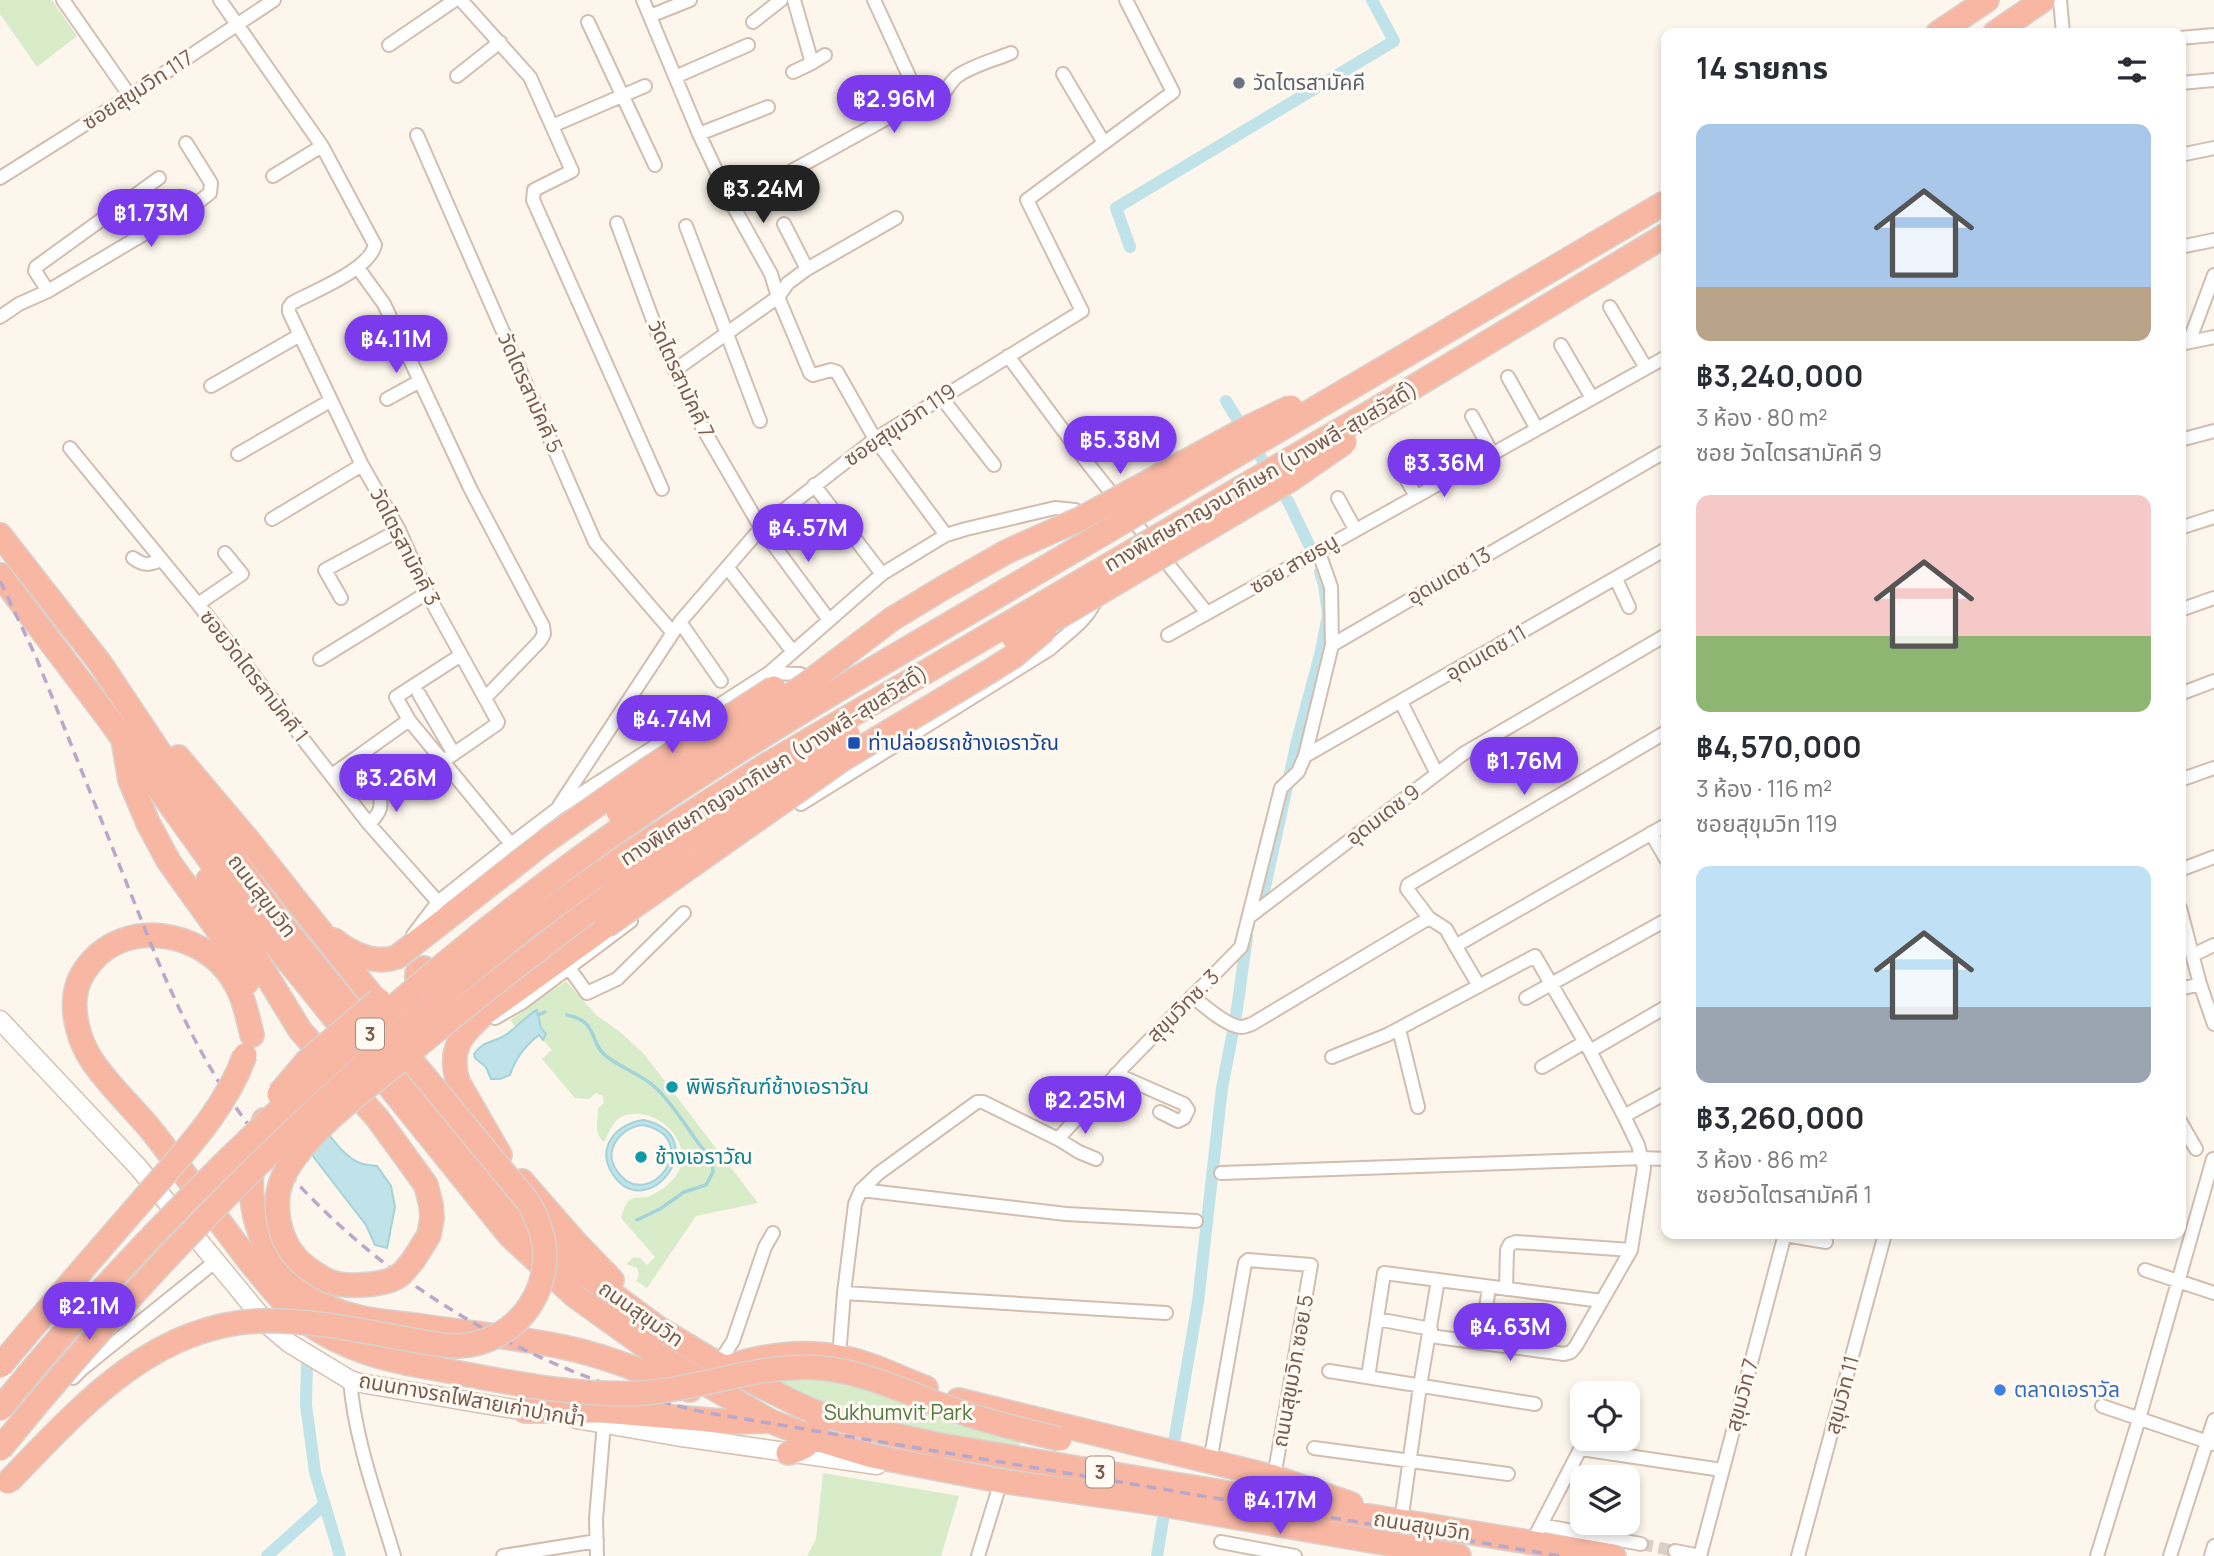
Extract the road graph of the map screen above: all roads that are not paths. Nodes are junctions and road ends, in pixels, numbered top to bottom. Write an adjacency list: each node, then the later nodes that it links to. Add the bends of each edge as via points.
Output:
1 (63, 0): 37 (street)
2 (220, 0): 18 (street)
3 (274, 0): 18 (street, ซอยสุขุมวิท 117)
4 (455, 0): 25 (street)
5 (461, 0): 24 (street)
6 (643, 0): 15 (street)
7 (690, 0): 15 (street)
8 (781, 0): 17 (street)
9 (794, 0): 29 (street)
10 (874, 0): 39 (street)
11 (1126, 0): 45 (street, ซอยสุขุมวิท 119, via 1173,92)
12 (1987, 0): 19 (highway)
13 (2043, 0): 20 (highway)
14 (2060, 0): 21 (street)
15 (650, 16): 33 (street)
16 (588, 22): 38 (street)
17 (753, 22)
18 (238, 24): 37 (street, ซอยสุขุมวิท 117); 46 (street)
19 (1945, 28)
20 (2002, 28)
21 (2063, 28)
22 (2214, 35): 23 (street)
23 (2186, 37)
24 (500, 42): 32 (street); 41 (street, via 530,77)
25 (389, 45)
26 (748, 45): 33 (street)
27 (1011, 53): 39 (street, via 959,74 942,96)
28 (825, 55): 29 (street)
29 (811, 62): 30 (street)
30 (793, 72)
31 (1063, 74): 45 (street)
32 (457, 76)
33 (675, 77): 42 (street)
34 (2214, 80): 35 (street)
35 (2186, 82)
36 (645, 86): 38 (street)
37 (130, 96): 52 (street, ซอยสุขุมวิท 117)
38 (621, 96): 41 (street); 49 (street)
39 (920, 100): 53 (street)
40 (768, 107): 42 (street)
41 (552, 126): 104 (street, via 572,170 534,190 533,200)
42 (699, 134): 53 (street)
43 (417, 135): 134 (street, วัดไตรสามัคคี 5, via 595,542)
44 (186, 143): 65 (street, via 211,183 210,193)
45 (1104, 144): 75 (street, ซอยสุขุมวิท 119, via 1027,200 1082,311)
46 (322, 146): 50 (street); 62 (street, via 375,245)
47 (2214, 148): 48 (street)
48 (2186, 154)
49 (655, 165)
50 (273, 176)
51 (159, 177): 65 (street, via 36,267)
52 (0, 178)
53 (732, 204): 66 (street, via 771,274)
54 (1661, 205): 77 (highway, ทางพิเศษกาญจนาภิเษก (บางพลี-สุขสวัสดิ์), bridge)
55 (896, 218): 63 (street)
56 (617, 223): 79 (street, วัดไตรสามัคคี 7)
57 (784, 224): 63 (street)
58 (686, 226): 70 (street)
59 (1661, 238): 83 (highway, ทางพิเศษกาญจนาภิเษก (บางพลี-สุขสวัสดิ์))
60 (2214, 240): 61 (street)
61 (2186, 246)
62 (358, 268): 69 (street, วัดไตรสามัคคี 3, via 292,303 289,312); 81 (street, via 384,304)
63 (807, 270): 66 (street)
64 (2214, 275): 72 (street)
65 (48, 291): 68 (street)
66 (778, 298): 70 (street); 93 (street, via 810,373 837,372)
67 (1610, 307): 78 (street)
68 (0, 317)
69 (300, 335): 82 (street); 87 (street, วัดไตรสามัคคี 3)
70 (727, 335): 79 (street); 89 (street)
71 (2214, 337): 73 (street)
72 (2186, 341)
73 (2186, 343)
74 (1561, 345): 86 (street)
75 (1008, 356): 84 (street, ซอยสุขุมวิท 119); 130 (street)
76 (1661, 360): 78 (street, ซอย สายธนู)
77 (1389, 364): 132 (highway, bridge, via 1248,427 1082,518 986,563); 251 (highway, ทางพิเศษกาญจนาภิเษก (บางพลี-สุขสวัสดิ์), bridge, via 761,737 571,865 400,1002 261,1126 117,1273)
78 (1646, 368): 86 (street, ซอย สายธนู)
79 (675, 370): 110 (street, วัดไตรสามัคคี 7)
80 (1508, 377): 90 (street)
81 (420, 381): 85 (street); 147 (street, via 544,631 540,641)
82 (211, 386)
83 (1407, 391): 131 (highway, bridge, via 1306,470); 261 (highway, ทางพิเศษกาญจนาภิเษก (บางพลี-สุขสวัสดิ์), bridge, via 768,764 589,881 507,943 336,1089 109,1319)
84 (941, 397): 93 (street, ซอยสุขุมวิท 119); 100 (street)
85 (387, 398)
86 (1592, 398): 90 (street, ซอย สายธนู)
87 (330, 401): 97 (street); 99 (street, วัดไตรสามัคคี 3)
88 (1472, 416): 96 (street)
89 (760, 421)
90 (1537, 429): 96 (street, ซอย สายธนู)
91 (2214, 430): 92 (street)
92 (2186, 438)
93 (875, 439): 103 (street, ซอยสุขุมวิท 119); 114 (street)
94 (1426, 447): 102 (street)
95 (70, 448): 119 (street, ซอยวัดไตรสามัคคี 1)
96 (1492, 453): 102 (street, ซอย สายธนู)
97 (238, 454)
98 (1661, 454): 137 (street, อุดมเดช 13)
99 (362, 465): 108 (street); 112 (street, วัดไตรสามัคคี 3)
100 (994, 465)
101 (1398, 465): 105 (street)
102 (1444, 480): 105 (street, ซอย สายธนู)
103 (814, 485): 110 (street, ซอยสุขุมวิท 119); 121 (street)
104 (662, 489)
105 (1416, 496): 111 (street, ซอย สายธนู)
106 (1338, 498): 111 (street)
107 (2214, 517): 109 (street)
108 (272, 519)
109 (2186, 526)
110 (761, 528): 120 (street, ซอยสุขุมวิท 119); 133 (street, วัดไตรสามัคคี 7)
111 (1355, 529): 115 (street, ซอย สายธนู)
112 (399, 530): 124 (street, วัดไตรสามัคคี 3); 125 (street, via 325,570)
113 (0, 535): 141 (highway, ถนนสุขุมวิท / 3)
114 (946, 535): 121 (street); 164 (street, via 1055,508 1075,510 1097,524 1108,549 1105,577 1093,607 1050,649)
115 (1318, 550): 130 (street, ซอย สายธนู); 137 (street, via 1331,587)
116 (1661, 552): 123 (street, อุดมเดช 11)
117 (225, 553): 127 (street, via 242,574)
118 (133, 558): 119 (street, via 149,565)
119 (161, 560): 127 (street, ซอยวัดไตรสามัคคี 1)
120 (727, 567): 134 (street, ซอยสุขุมวิท 119); 138 (street)
121 (882, 574): 133 (street)
122 (0, 575): 151 (highway, ถนนสุขุมวิท / 3)
123 (1616, 579): 128 (street); 148 (street, อุดมเดช 11)
124 (427, 593): 139 (street, วัดไตรสามัคคี 3); 140 (street)
125 (341, 598)
126 (2214, 598): 129 (street)
127 (198, 604): 160 (street, ซอยวัดไตรสามัคคี 1)
128 (1629, 607)
129 (2186, 608)
130 (1208, 613): 135 (street, ซอย สายธนู)
131 (1060, 616): 156 (highway, bridge, via 945,675 719,817 522,962 424,1041 323,1126 284,1174 279,1191 281,1230 293,1255 327,1280 354,1285 386,1281 398,1277 429,1235 432,1218 426,1185 378,1119 300,1030); 195 (highway, bridge, via 1014,656 843,759)
132 (892, 619): 184 (highway, bridge, via 728,716 628,782); 235 (highway, bridge, via 543,868 328,1042 278,1096 261,1129 252,1166 250,1190 258,1229 287,1280 321,1304)
133 (829, 620): 138 (street)
134 (676, 627): 143 (street, วัดไตรสามัคคี 5); 165 (street, ซอยสุขุมวิท 119)
135 (1168, 635)
136 (1661, 638): 159 (street, อุดมเดช 9, via 1463,754)
137 (1332, 645): 154 (street)
138 (793, 652): 142 (street)
139 (461, 655): 147 (street, วัดไตรสามัคคี 3); 149 (street, via 396,697)
140 (320, 659)
141 (100, 663): 162 (highway); 239 (highway, ถนนสุขุมวิท / 3, via 269,907 492,1183 536,1232 580,1270)
142 (769, 673): 152 (street); 164 (street, via 800,674 814,680 828,694 833,708 830,753)
143 (721, 681)
144 (2214, 681): 145 (street)
145 (2186, 692)
146 (419, 694): 153 (street)
147 (485, 698): 153 (street, วัดไตรสามัคคี 3, via 497,724)
148 (1401, 702): 154 (street, อุดมเดช 11); 159 (street)
149 (409, 720): 155 (street); 160 (street)
150 (1661, 735): 177 (street, via 1408,885)
151 (123, 738): 156 (highway, ถนนสุขุมวิท / 3); 197 (highway, via 130,780 148,823 245,977 254,1008)
152 (665, 740): 158 (street); 165 (street)
153 (454, 754): 155 (street, วัดไตรสามัคคี 3)
154 (1305, 756): 176 (street, สุขุมวิทซ. 3, via 1298,772 1281,788)
155 (442, 762): 169 (street)
156 (139, 763): 254 (highway, ถนนสุขุมวิท / 3, via 270,940 510,1236 575,1296 618,1328)
157 (2214, 768): 161 (street)
158 (685, 772): 170 (street, via 730,840); 195 (highway, via 419,972 417,978 429,1003 455,1024)
159 (1437, 774): 176 (street, อุดมเดช 9)
160 (332, 775): 166 (street, ซอยวัดไตรสามัคคี 1)
161 (2186, 778)
162 (200, 784): 179 (highway); 271 (highway, bridge, via 262,875 529,1203 539,1225 545,1259 542,1278 528,1310 516,1324 501,1334 459,1346 299,1322 258,1321 208,1329 155,1351 106,1385)
163 (379, 789): 166 (street, via 380,813)
164 (801, 804): 170 (street)
165 (557, 809): 169 (street)
166 (369, 824): 174 (street, ซอยวัดไตรสามัคคี 1)
167 (1661, 828): 168 (street)
168 (1651, 834): 171 (street); 181 (street)
169 (511, 844): 174 (street)
170 (729, 850): 185 (street)
171 (1661, 851)
172 (2214, 857): 173 (street)
173 (2186, 868)
174 (438, 902): 184 (street)
175 (684, 913): 185 (street, via 617,979 593,992 587,993)
176 (1252, 915): 190 (street, สุขุมวิทซ. 3, via 1241,947)
177 (1429, 918): 181 (street, via 1446,929); 190 (street, via 1252,1024 1232,1024)
178 (1661, 923): 187 (street)
179 (315, 925): 184 (highway, via 361,956 380,961); 209 (highway)
180 (2186, 929): 183 (street)
181 (1455, 945): 188 (street)
182 (2214, 945): 183 (street)
183 (2193, 954): 186 (street)
184 (397, 957)
185 (569, 968): 195 (street, via 523,1002)
186 (2200, 984): 189 (street); 194 (street)
187 (1552, 985): 188 (street, via 1535,956); 191 (street); 198 (street)
188 (1479, 986): 196 (street)
189 (2186, 988)
190 (1192, 996): 201 (street, สุขุมวิทซ. 3)
191 (1526, 998)
192 (1661, 1010): 198 (street)
193 (0, 1020): 215 (main road, ถนนทางรถไฟสายเก่าปากน้ำ)
194 (2214, 1024)
195 (468, 1027): 209 (highway, via 456,1047 454,1069 465,1097)
196 (1399, 1029): 199 (street); 203 (street)
197 (248, 1045): 242 (highway, bridge, via 237,1078 216,1111); 273 (highway, bridge, via 246,1005 231,976 203,951 170,937 134,936 97,955 86,968 75,996 81,1042 90,1059 139,1114 284,1303 339,1343 427,1367 554,1389 617,1393 691,1386 772,1369 852,1372 957,1411)
198 (1588, 1046): 200 (street); 205 (street)
199 (1332, 1057)
200 (1542, 1067)
201 (1116, 1074): 204 (street, via 1184,1104 1188,1110 1178,1121); 207 (street, สุขุมวิทซ. 3)
202 (1661, 1096): 205 (street)
203 (1418, 1107)
204 (1160, 1112)
205 (1624, 1116): 210 (street)
206 (2186, 1132): 208 (street)
207 (1058, 1139): 211 (street); 217 (street, via 977,1102)
208 (2196, 1149)
209 (500, 1155): 239 (highway, via 598,1266)
210 (1642, 1158): 212 (street); 214 (street); 224 (street)
211 (1096, 1159)
212 (1661, 1159)
213 (2213, 1159): 216 (street)
214 (1221, 1173)
215 (150, 1182): 225 (main road, ถนนทางรถไฟสายเก่าปากน้ำ); 241 (street)
216 (2210, 1188): 228 (street)
217 (861, 1190): 218 (street, via 1066,1214); 231 (street, via 855,1204)
218 (1196, 1221)
219 (773, 1233): 243 (street)
220 (1784, 1239): 268 (street, สุขุมวิท 7)
221 (1811, 1239): 223 (street)
222 (1884, 1239): 290 (street, สุขุมวิท 11)
223 (1826, 1242)
224 (1631, 1250): 230 (street, via 1516,1242 1507,1250); 233 (street)
225 (216, 1261): 247 (main road, ถนนทางรถไฟสายเก่าปากน้ำ, via 247,1302 289,1343); 271 (street, via 82,1369 47,1406)
226 (2146, 1270): 228 (street)
227 (1438, 1280): 229 (street); 236 (street, via 1384,1273); 237 (street)
228 (2178, 1281): 232 (street); 255 (street)
229 (1489, 1287): 230 (street); 238 (street)
230 (1506, 1289): 233 (street)
231 (844, 1293): 234 (street); 240 (street)
232 (2214, 1293)
233 (1602, 1301): 238 (street, via 1571,1352)
234 (1166, 1313)
235 (356, 1317): 244 (highway, via 565,1347); 271 (highway, bridge, via 261,1307 228,1310 173,1325 103,1368)
236 (1377, 1319): 237 (street); 246 (street)
237 (1430, 1333): 238 (street); 248 (street)
238 (1481, 1343)
239 (697, 1352): 243 (highway, ถนนสุขุมวิท / 3)
240 (839, 1357): 243 (highway, via 799,1354); 266 (highway, via 885,1370 969,1405)
241 (0, 1358)
242 (0, 1366)
243 (722, 1366): 253 (highway, ถนนสุขุมวิท / 3)
244 (631, 1368): 252 (highway, via 620,1377); 254 (highway)
245 (1329, 1371): 246 (street)
246 (1368, 1377): 248 (street)
247 (350, 1380): 252 (main road, ถนนทางรถไฟสายเก่าปากน้ำ); 283 (street, via 356,1444)
248 (1420, 1385): 249 (street); 265 (street)
249 (1535, 1404)
250 (2102, 1405): 255 (street)
251 (0, 1409)
252 (525, 1411): 254 (highway, via 603,1410 733,1422); 257 (main road, ถนนทางรถไฟสายเก่าปากน้ำ)
253 (820, 1414): 258 (highway); 273 (highway, ถนนสุขุมวิท / 3, via 939,1445)
254 (761, 1416): 258 (highway, ถนนสุขุมวิท / 3)
255 (2139, 1419): 259 (street); 291 (street)
256 (2214, 1420): 259 (street)
257 (604, 1423): 264 (main road, ถนนทางรถไฟสายเก่าปากน้ำ); 277 (street)
258 (813, 1438): 264 (highway, via 804,1448); 267 (highway, ถนนสุขุมวิท / 3)
259 (2211, 1443): 292 (street)
260 (1314, 1448): 265 (street)
261 (0, 1449)
262 (1579, 1451): 275 (street)
263 (1620, 1451): 268 (street)
264 (788, 1453): 267 (main road, ถนนทางรถไฟสายเก่าปากน้ำ)
265 (1410, 1461): 269 (street); 273 (street)
266 (1210, 1462): 270 (highway); 270 (street, ถนนสุขุมวิท ซอย 5, via 1245,1263 1311,1265)
267 (927, 1468): 272 (highway, ถนนสุขุมวิท / 3)
268 (1722, 1470): 289 (street, สุขุมวิท 7)
269 (1508, 1474)
270 (1274, 1477): 273 (highway)
271 (3, 1479)
272 (1001, 1481): 276 (highway, ถนนสุขุมวิท / 3); 286 (street)
273 (1394, 1521): 274 (highway, ถนนสุขุมวิท / 3)
274 (1443, 1529): 275 (highway, ถนนสุขุมวิท / 3); 282 (highway)
275 (1536, 1534): 279 (street); 288 (highway, ถนนสุขุมวิท / 3)
276 (1265, 1540): 278 (street); 282 (highway, ถนนสุขุมวิท / 3); 287 (street)
277 (597, 1541): 284 (street); 285 (street)
278 (1221, 1542)
279 (1641, 1544)
280 (2214, 1546): 293 (street)
281 (1675, 1551): 289 (street)
282 (1450, 1554)
283 (394, 1556)
284 (503, 1556)
285 (597, 1556)
286 (978, 1556)
287 (1295, 1556)
288 (1614, 1556)
289 (1700, 1556)
290 (1798, 1556)
291 (2096, 1556)
292 (2170, 1556)
293 (2211, 1556)

